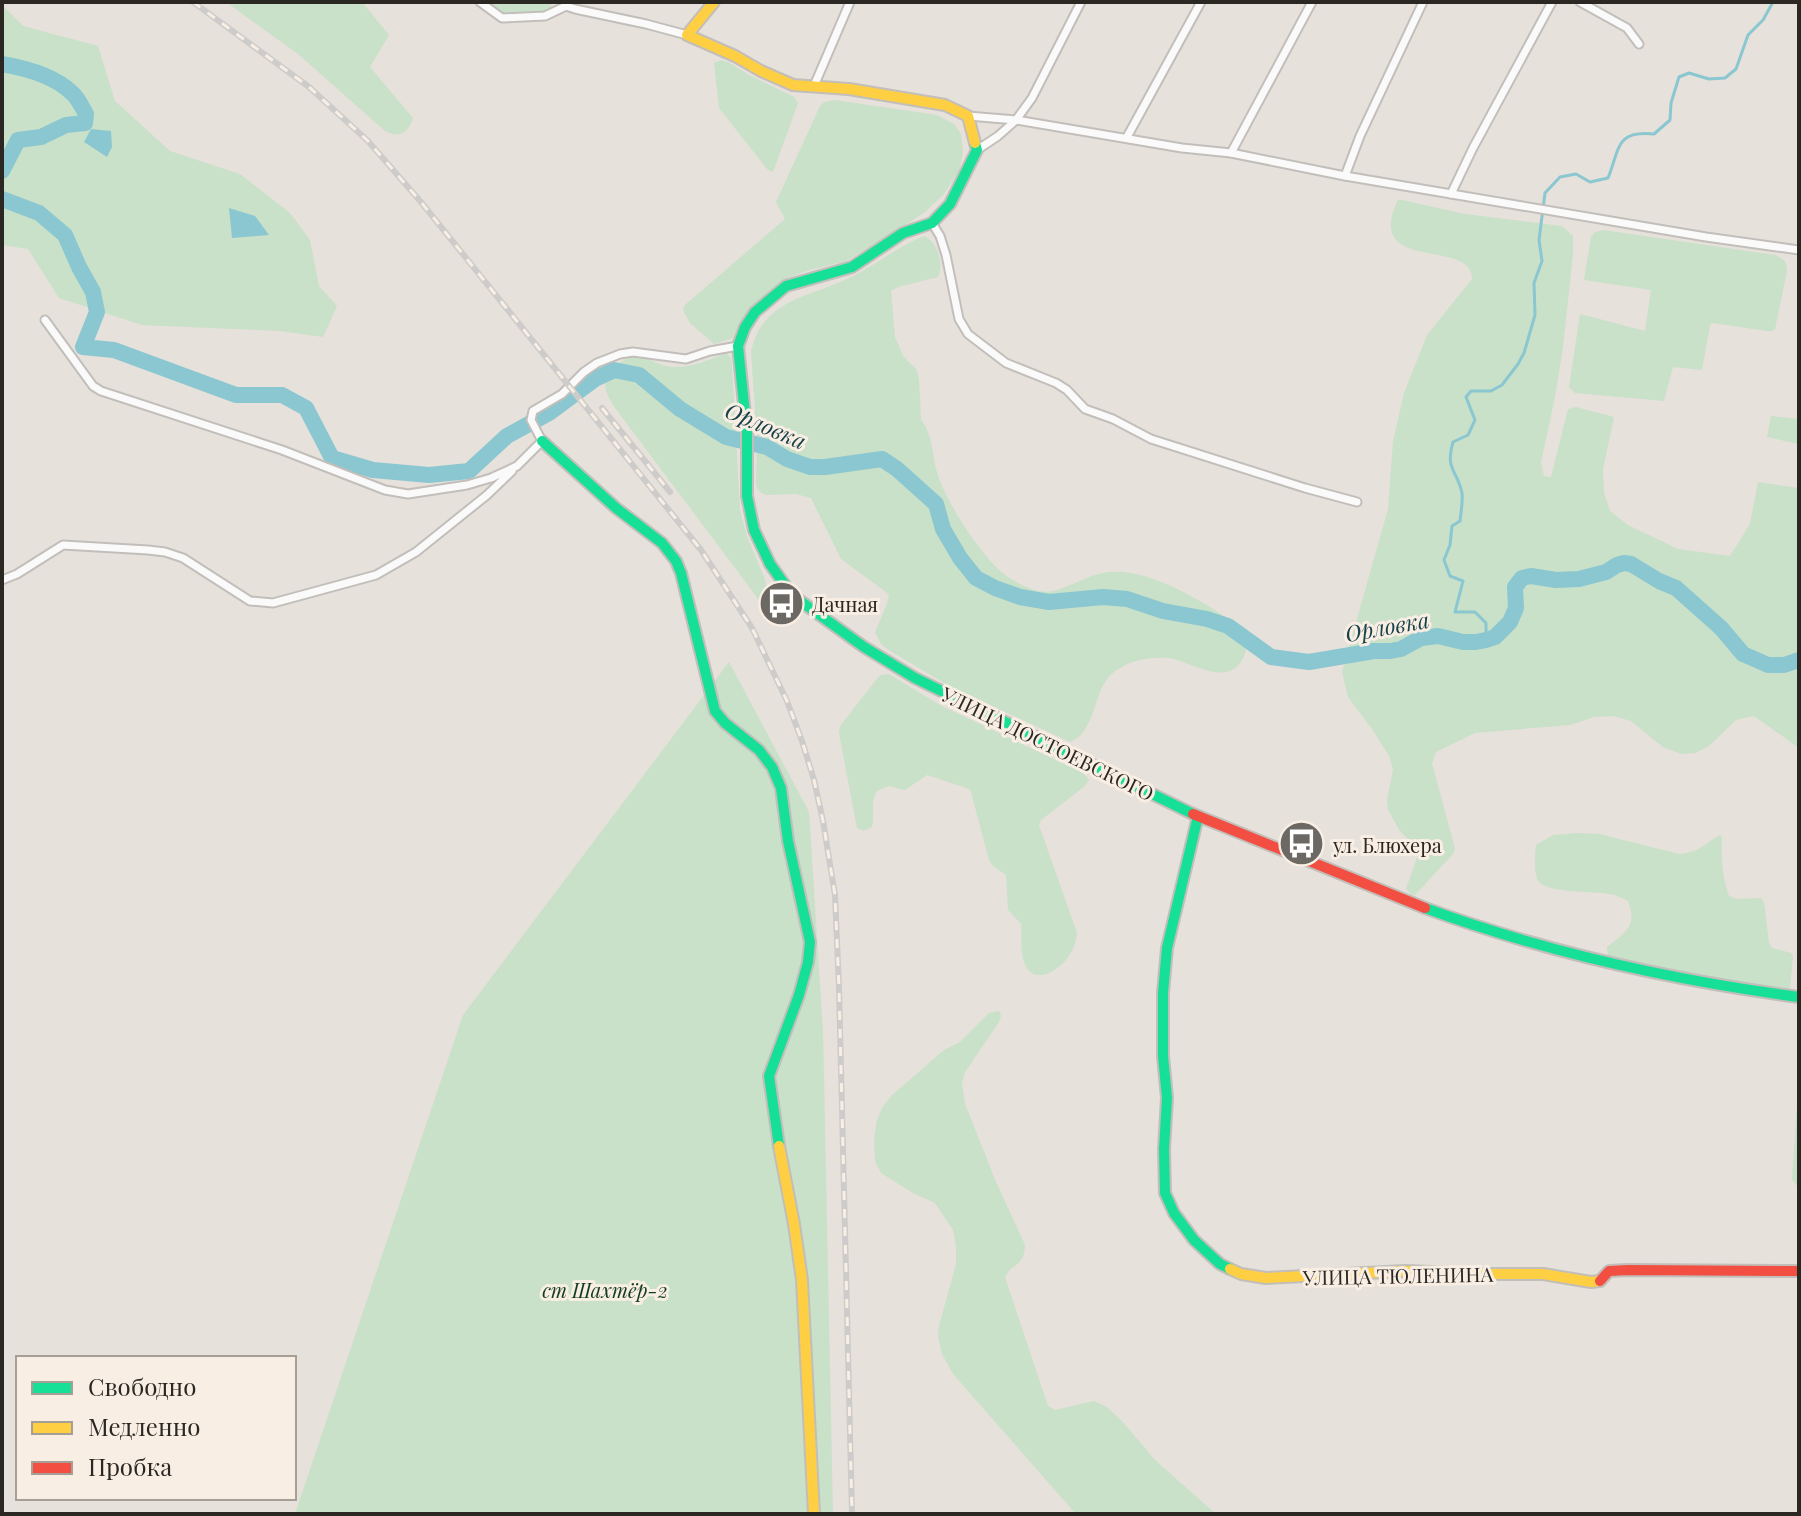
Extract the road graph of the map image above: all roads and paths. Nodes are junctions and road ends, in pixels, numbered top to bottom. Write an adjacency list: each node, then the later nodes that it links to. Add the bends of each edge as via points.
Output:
1 (480, 2): 10 (street, via 502,18 545,16 566,6)
2 (714, 2): 10 (street)
3 (850, 2): 12 (street)
4 (1081, 2): 14 (street)
5 (1201, 2): 15 (street)
6 (1312, 2): 17 (street)
7 (1423, 2): 18 (street)
8 (1552, 2): 19 (street)
9 (1580, 2): 11 (street, via 1627,28)
10 (687, 35): 12 (street, via 793,85)
11 (1639, 44)
12 (814, 86): 13 (street, via 945,105)
13 (968, 116): 14 (street); 16 (street)
14 (1016, 120): 15 (street); 16 (street)
15 (1127, 137): 17 (street)
16 (977, 150): 20 (street, via 950,204)
17 (1231, 153): 18 (street)
18 (1345, 176): 19 (street)
19 (1451, 194): 21 (street)
20 (932, 223): 23 (street, via 903,233 852,267 786,286 755,312); 26 (street, via 946,255 959,319 968,334 1006,363 1056,383 1085,409 1151,439)
21 (1799, 250)
22 (45, 320): 25 (street, via 101,391 385,490 408,494 467,485)
23 (738, 346): 24 (street, via 686,359 633,352 597,363 533,411); 28 (street, УЛИЦА ДОСТОЕВСКОГО, via 747,496 754,530 792,595 915,678)
24 (542, 441): 25 (street); 31 (street, via 675,558 715,711 765,756 781,788 810,942 799,995 769,1076 802,1280)
25 (517, 466): 27 (street, via 416,552 376,575 273,603 250,601 183,558 148,550 63,545)
26 (1357, 502)
27 (2, 580)
28 (1198, 816): 29 (street, УЛИЦА ДОСТОЕВСКОГО, via 1484,930 1675,978); 30 (street, УЛИЦА ТЮЛЕНИНА, via 1167,948 1163,993 1165,1193 1194,1240 1220,1264 1266,1278 1406,1271 1543,1274 1591,1282 1601,1281 1609,1271)
29 (1799, 997)
30 (1799, 1271)
31 (814, 1514)

